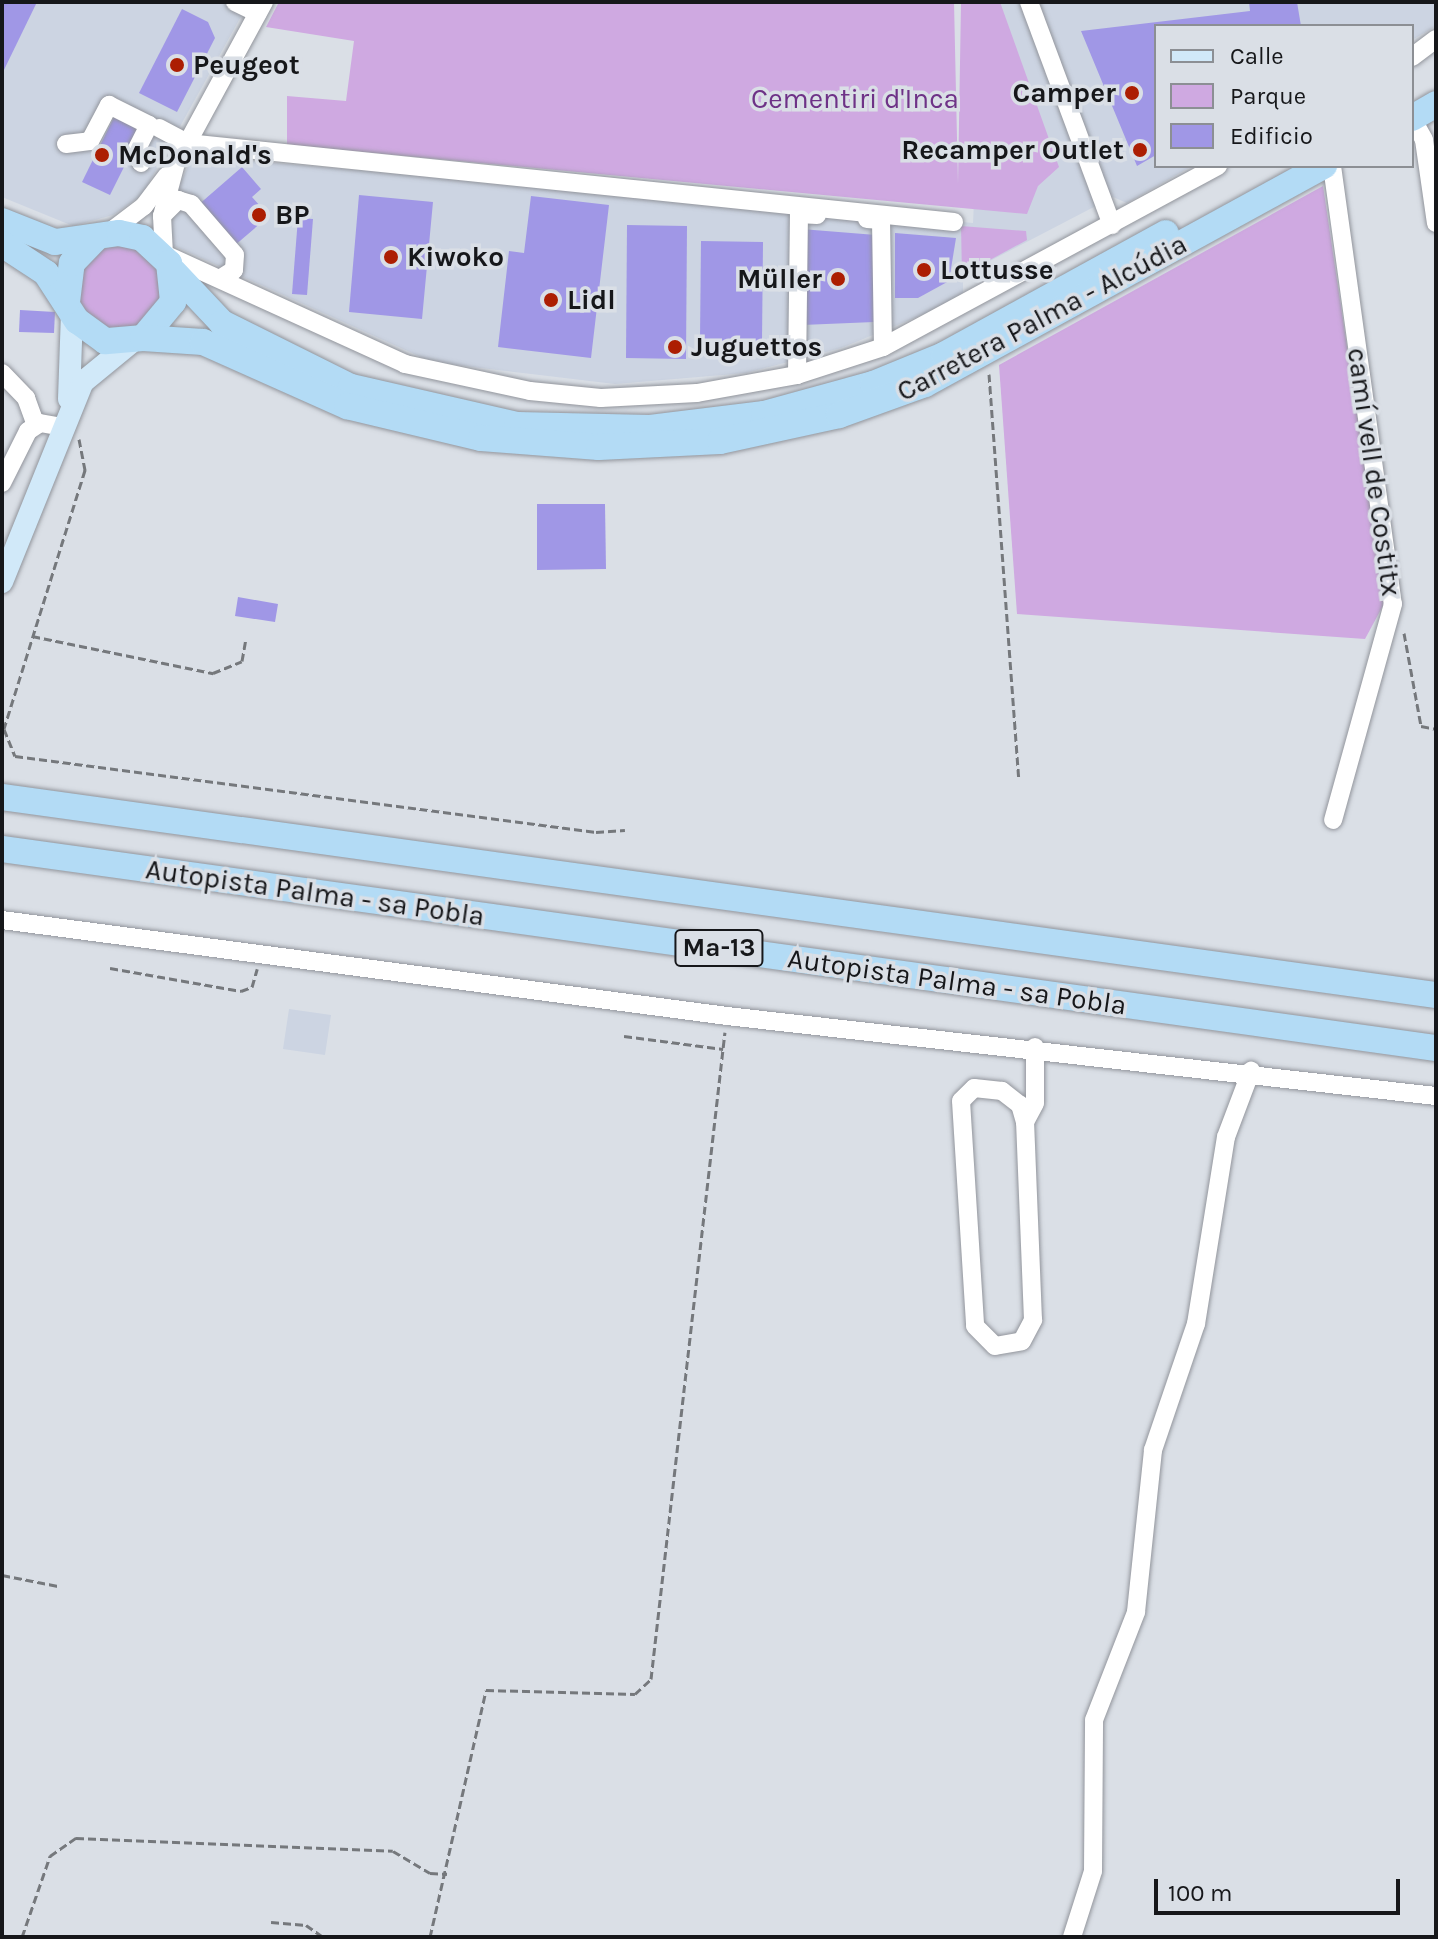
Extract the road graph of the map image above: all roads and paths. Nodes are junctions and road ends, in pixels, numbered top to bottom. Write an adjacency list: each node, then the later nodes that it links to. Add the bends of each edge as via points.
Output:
1 (235, 2): 3 (street)
2 (1029, 2): 23 (street)
3 (261, 8): 11 (street)
4 (1436, 39): 5 (street)
5 (1422, 53)
6 (1436, 85): 7 (highway)
7 (1414, 97)
8 (1436, 104): 9 (highway)
9 (1421, 127): 22 (street)
10 (159, 128): 11 (street)
11 (187, 143): 14 (street); 21 (street)
12 (66, 144): 13 (street, via 90,141 109,105 149,125 136,151)
13 (141, 163)
14 (176, 163): 20 (street); 25 (street, via 144,206)
15 (1214, 168): 23 (street)
16 (1284, 168): 26 (highway, Carretera Palma - Alcúdia, via 909,371 820,401 689,425 517,425 387,399 263,350 207,312)
17 (1320, 168): 31 (highway, Carretera Palma - Alcúdia)
18 (1332, 168): 38 (street, camí vell de Costitx)
19 (2, 212): 24 (street)
20 (162, 216): 26 (street); 27 (street, via 178,200 191,204 235,255 234,270)
21 (954, 222)
22 (1436, 223)
23 (1112, 225): 30 (street)
24 (9, 232): 25 (highway, via 55,242); 28 (highway)
25 (100, 237): 26 (highway, via 131,235); 28 (highway, via 72,263)
26 (169, 263): 27 (street); 29 (highway, via 167,315)
27 (221, 278): 33 (street, via 357,347 517,389 601,398 697,393)
28 (70, 307): 29 (highway, via 94,337); 34 (main road)
29 (138, 340): 31 (highway, Carretera Palma - Alcúdia, via 203,342 320,395 405,423 584,447 705,442 780,430 897,396); 34 (main road, via 87,376)
30 (883, 347): 33 (street); 33 (street, via 881,220 799,214)
31 (982, 356): 42 (path, via 993,384)
32 (2, 373): 35 (street, via 26,398)
33 (797, 375)
34 (65, 420): 35 (street); 37 (main road); 39 (path, via 82,443 87,463)
35 (36, 425): 36 (street)
36 (2, 483)
37 (2, 582)
38 (1393, 604): 41 (path, via 1421,726); 44 (street, camí vell de Costitx)
39 (32, 636): 40 (path, via 213,673 242,661); 45 (path, via 4,729 6,744 21,760 596,832)
40 (246, 638)
41 (1436, 729)
42 (1019, 780)
43 (2, 797): 50 (highway, Autopista Palma - sa Pobla / Ma-13)
44 (1333, 820)
45 (625, 830)
46 (2, 849): 54 (highway, Autopista Palma - sa Pobla / Ma-13)
47 (2, 920): 48 (street)
48 (260, 954): 49 (path, via 245,991); 51 (street)
49 (110, 968)
50 (1436, 995)
51 (727, 1016): 53 (street); 55 (path)
52 (624, 1036): 55 (path)
53 (1035, 1047): 56 (street); 58 (street, via 1035,1103)
54 (1436, 1048)
55 (723, 1049): 61 (path, via 651,1679 635,1694 486,1690)
56 (1251, 1071): 57 (street); 66 (street, via 1226,1137 1196,1324 1153,1450 1136,1612 1094,1720 1093,1871)
57 (1436, 1096)
58 (1025, 1122): 58 (street, via 1033,1320 1022,1341 995,1346 975,1326 961,1101 974,1088 1002,1091 1020,1105)
59 (2, 1575): 60 (path)
60 (58, 1586)
61 (447, 1874): 63 (path, via 393,1851 76,1838 50,1856); 65 (path)
62 (271, 1922): 64 (path, via 306,1925)
63 (22, 1937)
64 (323, 1937)
65 (430, 1937)
66 (1072, 1937)

